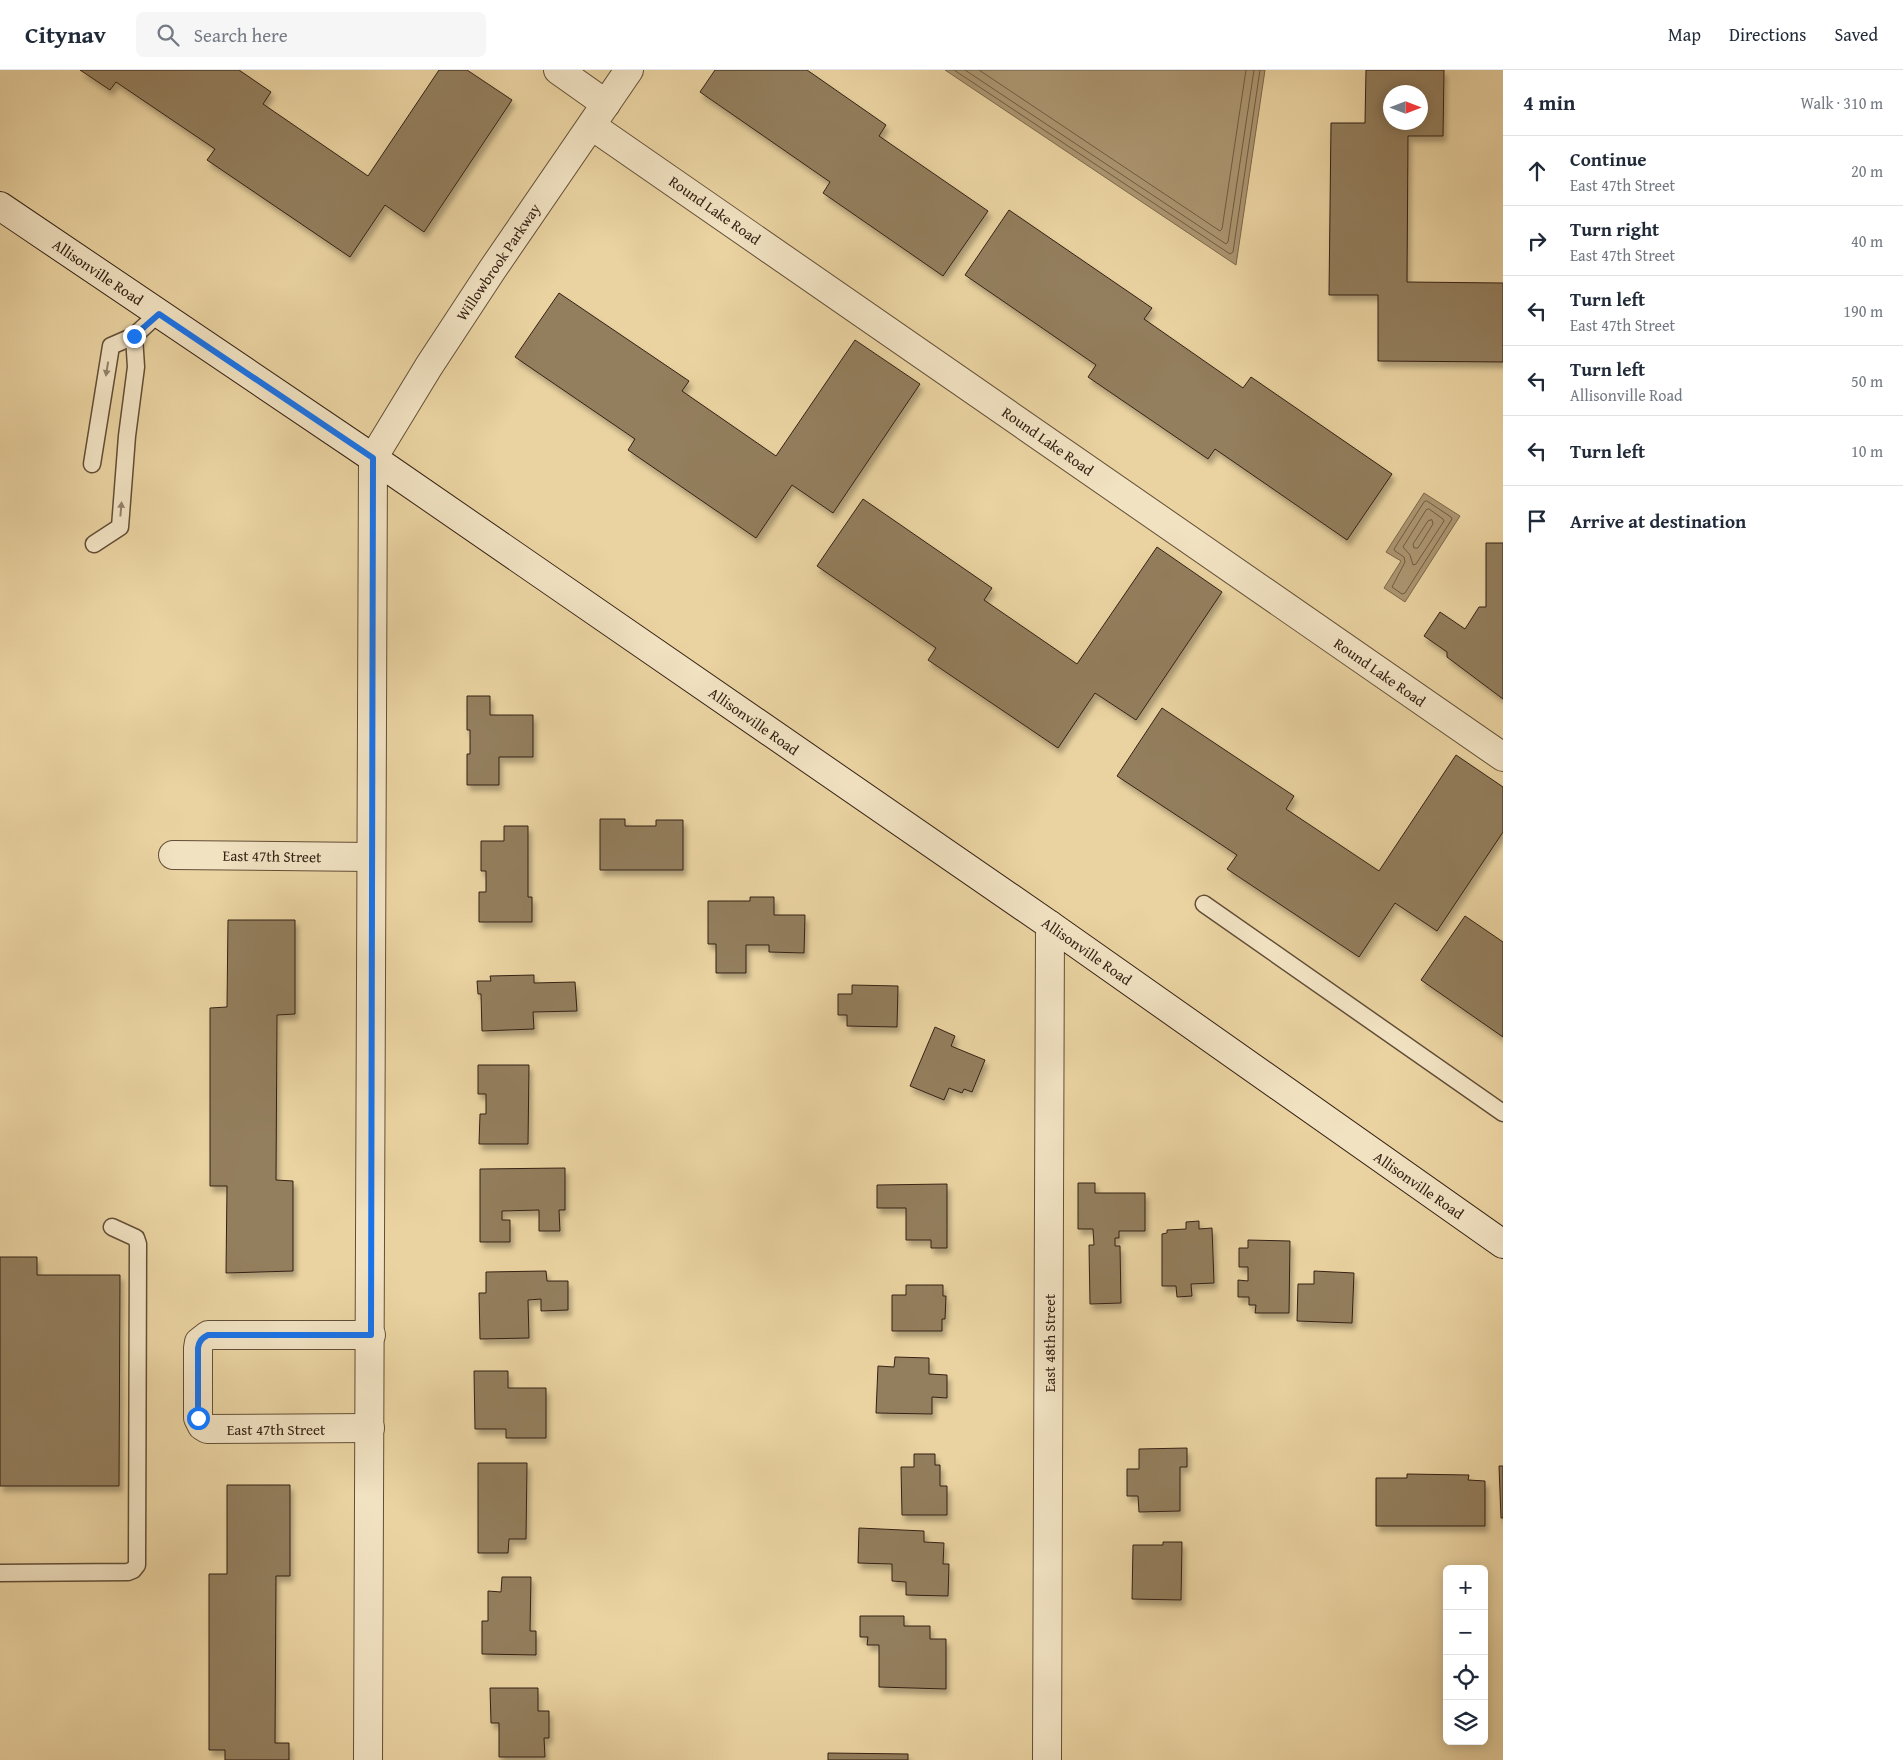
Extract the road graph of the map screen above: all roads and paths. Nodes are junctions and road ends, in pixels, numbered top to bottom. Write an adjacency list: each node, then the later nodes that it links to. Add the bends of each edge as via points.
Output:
1 (558, 70): 3 (street)
2 (629, 70): 3 (street, Willowbrook Parkway)
3 (606, 104): 4 (street, Willowbrook Parkway)
4 (592, 126): 8 (street, Willowbrook Parkway, via 492,270); 11 (street, Round Lake Road)
5 (0, 206): 6 (street, Allisonville Road)
6 (159, 314): 7 (lane); 8 (street, Allisonville Road)
7 (134, 336): 9 (lane, one-way to 9, via 111,346); 10 (lane, one-way to 7, via 120,527 136,367)
8 (373, 458): 13 (street); 15 (street, Allisonville Road)
9 (92, 464)
10 (94, 544)
11 (1503, 757)
12 (173, 855): 13 (street, East 47th Street)
13 (371, 857): 19 (street)
14 (1204, 904): 16 (lane)
15 (1050, 925): 18 (street, Allisonville Road); 23 (street, East 48th Street)
16 (1503, 1113)
17 (112, 1227): 21 (lane, via 136,1238 138,1244 137,1565 128,1572)
18 (1503, 1244)
19 (371, 1335): 20 (street); 20 (street, East 47th Street, via 208,1335 199,1342 198,1348 198,1418 207,1429)
20 (370, 1428): 22 (street)
21 (0, 1573)
22 (368, 1760)
23 (1047, 1760)

